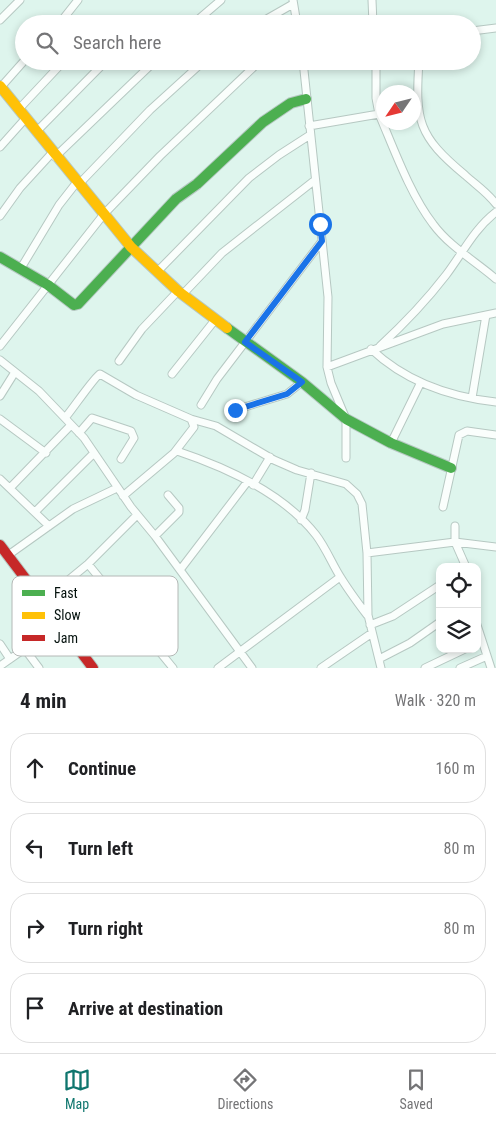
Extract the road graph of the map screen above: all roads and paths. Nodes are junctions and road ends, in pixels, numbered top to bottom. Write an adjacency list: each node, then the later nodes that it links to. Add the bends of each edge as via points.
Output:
1 (20, 0): 11 (street)
2 (78, 0): 6 (street)
3 (222, 0): 7 (street)
4 (372, 0): 10 (street)
5 (293, 2): 8 (street); 9 (street)
6 (66, 15)
7 (204, 15)
8 (272, 15)
9 (295, 15)
10 (373, 15)
11 (0, 20)
12 (496, 28): 13 (street)
13 (481, 30)
14 (16, 70): 24 (street)
15 (56, 70): 26 (street)
16 (97, 70): 31 (street)
17 (144, 70): 34 (street)
18 (194, 70): 36 (street)
19 (251, 70): 39 (street)
20 (304, 70): 25 (street)
21 (376, 70): 23 (street)
22 (418, 70): 37 (street, via 417,95 426,137)
23 (376, 85)
24 (0, 87): 26 (street)
25 (306, 99): 29 (street); 42 (street, via 291,103 263,122 197,184 176,199)
26 (18, 110): 28 (street)
27 (376, 115): 29 (street)
28 (25, 119): 31 (street); 33 (street)
29 (309, 126): 32 (street)
30 (386, 130): 43 (street, via 433,225)
31 (36, 132): 34 (street)
32 (310, 135): 35 (street); 46 (street, via 249,178)
33 (0, 147)
34 (54, 155): 36 (street); 40 (street, via 20,188)
35 (315, 180): 41 (street); 49 (street, via 222,252)
36 (78, 183): 39 (street); 45 (street, via 59,205)
37 (496, 204)
38 (496, 212): 43 (street, via 480,226)
39 (104, 214): 42 (street); 48 (street)
40 (0, 216)
41 (322, 241): 53 (street); 59 (street, via 328,297)
42 (131, 247): 46 (street); 48 (street, via 78,304 74,305)
43 (461, 252): 47 (street); 55 (street, via 415,313)
44 (0, 257): 45 (street)
45 (21, 268): 48 (street)
46 (157, 272): 49 (street)
47 (496, 279)
48 (48, 285): 54 (street)
49 (180, 293): 52 (street); 58 (street, via 142,329)
50 (496, 313): 51 (street)
51 (486, 315): 55 (street, via 443,324); 65 (street)
52 (215, 320): 53 (street); 61 (street)
53 (245, 342): 62 (street); 67 (street)
54 (0, 346)
55 (380, 346): 56 (street)
56 (371, 349): 59 (street); 63 (street, via 386,363)
57 (0, 360): 60 (street)
58 (119, 361)
59 (327, 366): 72 (street)
60 (15, 372): 64 (street); 69 (street)
61 (172, 374)
62 (302, 382): 68 (street, via 287,394); 72 (street)
63 (420, 384): 65 (street); 76 (street)
64 (0, 396)
65 (472, 398): 66 (street)
66 (496, 402)
67 (201, 404)
68 (235, 410)
69 (65, 418): 71 (street, via 100,374 136,395); 73 (street)
70 (0, 419): 78 (street)
71 (191, 419): 77 (street, via 194,427); 80 (street, via 216,426)
72 (346, 420): 76 (street); 81 (street)
73 (72, 425): 74 (street); 78 (street)
74 (79, 433): 79 (street); 82 (street, via 92,418 131,431 134,438)
75 (496, 435): 83 (street, via 462,432)
76 (391, 443): 83 (street)
77 (177, 450): 86 (street, via 217,464); 90 (street)
78 (46, 453): 87 (street)
79 (94, 453): 88 (street); 92 (street)
80 (270, 457): 84 (street); 86 (street)
81 (346, 458)
82 (121, 460)
83 (451, 468): 91 (street)
84 (311, 473): 94 (street); 101 (street, via 346,484 357,494 362,504)
85 (0, 479): 87 (street)
86 (250, 483): 94 (street); 105 (street)
87 (10, 488): 92 (street)
88 (117, 488): 90 (street); 95 (street)
89 (168, 494): 97 (street, via 179,512)
90 (123, 496): 93 (street)
91 (443, 506)
92 (35, 512): 95 (street)
93 (137, 515): 97 (street); 104 (street)
94 (301, 520): 109 (street, via 315,534)
95 (49, 526): 102 (street)
96 (456, 526): 98 (street)
97 (155, 536): 105 (street)
98 (455, 542): 100 (street); 101 (street); 103 (street)
99 (0, 545): 102 (street)
100 (496, 547)
101 (368, 553): 111 (street)
102 (7, 556): 106 (street)
103 (464, 563)
104 (88, 564): 107 (street); 108 (street)
105 (180, 570): 116 (street)
106 (23, 576)
107 (73, 576)
108 (98, 576)
109 (340, 577): 111 (street); 116 (street)
110 (436, 588): 113 (street)
111 (368, 616): 113 (street)
112 (436, 625): 124 (street)
113 (371, 629): 124 (street); 131 (street)
114 (0, 644): 123 (street)
115 (481, 644): 122 (street)
116 (240, 652): 129 (street); 130 (street)
117 (457, 653): 133 (street)
118 (14, 656): 123 (street)
119 (30, 656): 126 (street)
120 (84, 656): 127 (street)
121 (163, 656): 128 (street)
122 (487, 656): 134 (street); 135 (street)
123 (10, 659): 125 (street)
124 (379, 660): 132 (street)
125 (0, 666)
126 (38, 668)
127 (93, 668)
128 (173, 668)
129 (218, 668)
130 (252, 668)
131 (321, 668)
132 (381, 668)
133 (425, 668)
134 (460, 668)
135 (491, 668)

